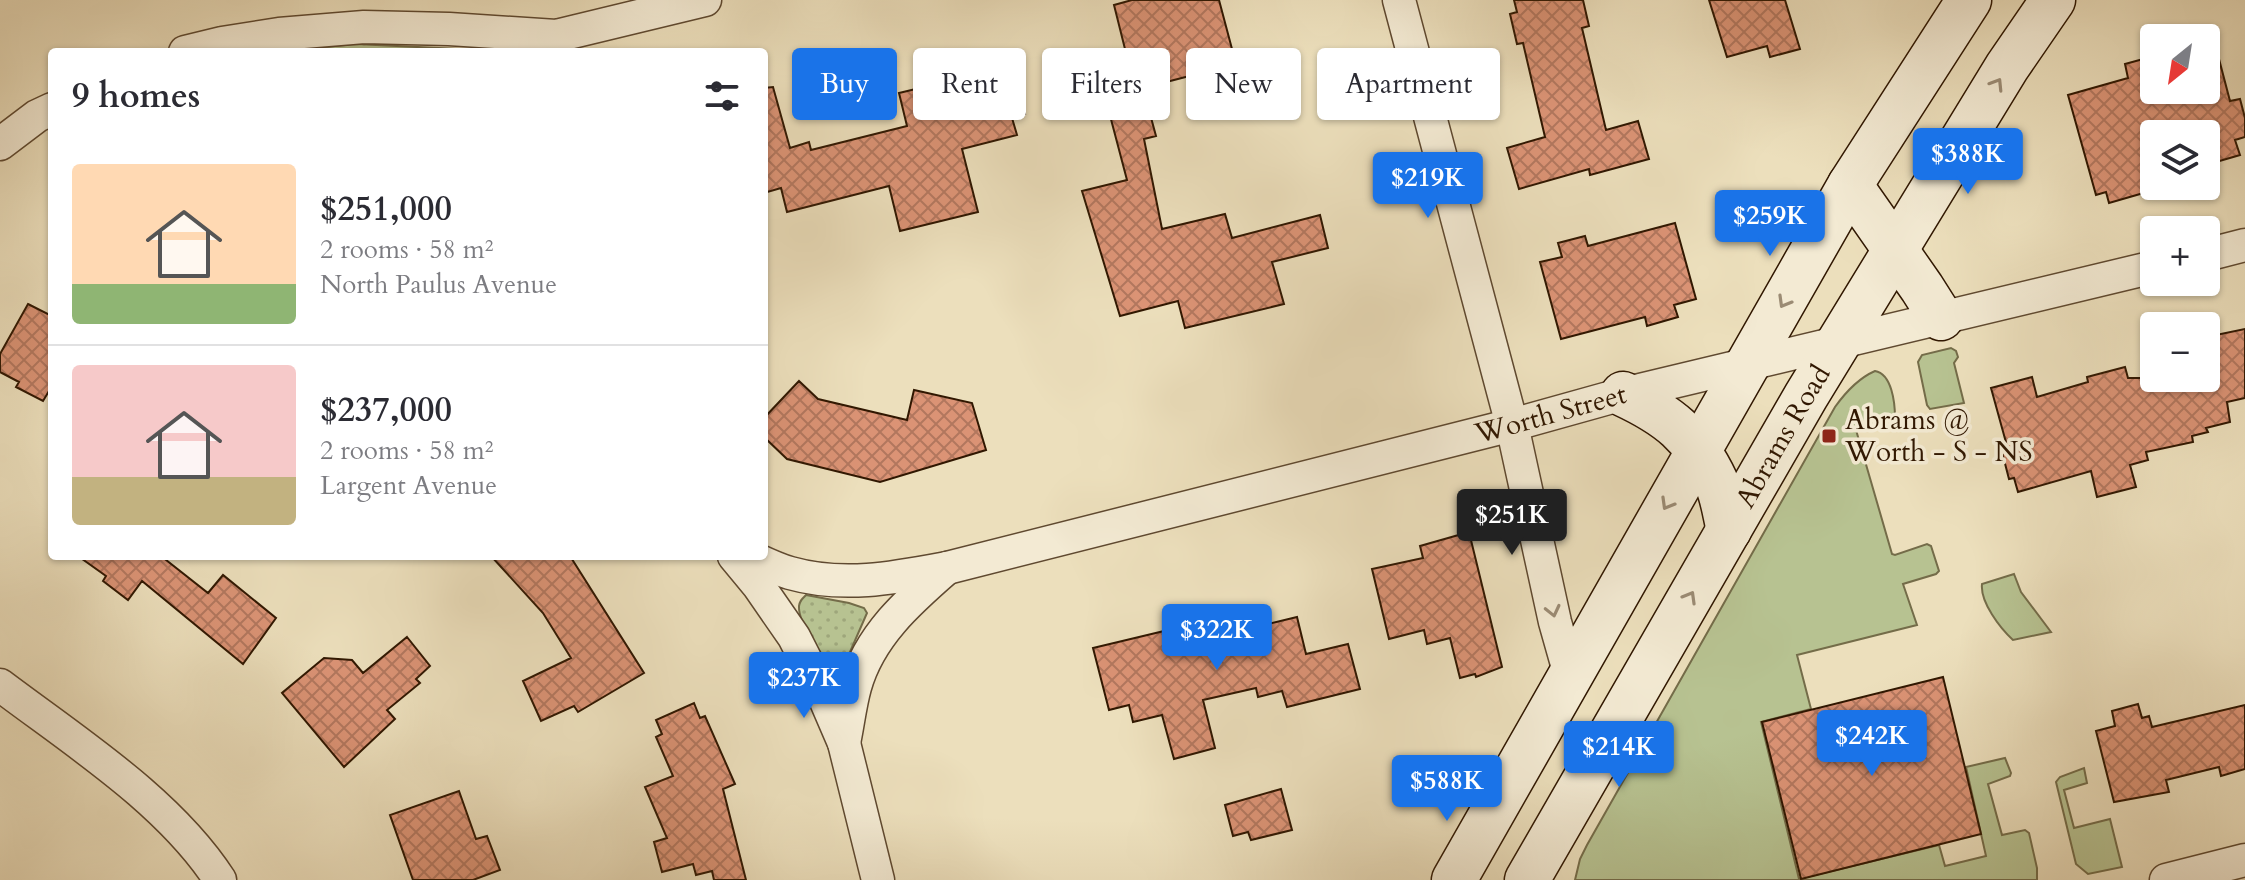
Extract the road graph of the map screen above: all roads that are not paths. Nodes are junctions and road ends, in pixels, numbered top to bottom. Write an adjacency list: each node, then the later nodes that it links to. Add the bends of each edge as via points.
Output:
1 (705, 0): 5 (street)
2 (1399, 0): 19 (street)
3 (1969, 0): 10 (main road)
4 (2053, 0): 12 (main road, Abrams Road, one-way to 4)
5 (556, 36): 6 (street, via 364,27); 7 (street)
6 (201, 48)
7 (517, 48)
8 (48, 111): 9 (street)
9 (0, 144)
10 (1850, 185): 12 (main road); 17 (main road, one-way to 17)
11 (2245, 245): 13 (street)
12 (1895, 250): 15 (main road); 16 (main road, Abrams Road)
13 (2220, 251)
14 (2140, 270): 15 (street, Worth Street)
15 (1941, 318): 16 (street, Worth Street)
16 (1840, 341): 17 (street, Worth Street); 21 (main road, Abrams Road)
17 (1749, 364): 18 (street, Worth Street); 20 (main road)
18 (1623, 394): 19 (street, Worth Street); 20 (main road, via 1652,407)
19 (1512, 425): 24 (street, Worth Street); 25 (street, one-way to 25)
20 (1698, 450): 21 (main road, via 1718,484); 25 (main road, one-way to 25)
21 (1729, 530): 28 (main road, Abrams Road, one-way to 21)
22 (737, 560): 27 (street, via 794,637)
23 (759, 560): 24 (street, Worth Street, via 790,573 841,581)
24 (947, 568): 27 (street, Worth Street, via 891,620 867,657 855,686)
25 (1570, 675): 32 (main road)
26 (0, 685): 30 (street, via 178,826)
27 (844, 743): 31 (street)
28 (1558, 827): 33 (main road, Abrams Road); 34 (main road)
29 (2245, 860): 35 (street)
30 (220, 880)
31 (878, 880)
32 (1454, 880)
33 (1527, 880)
34 (1561, 880)
35 (2166, 880)

